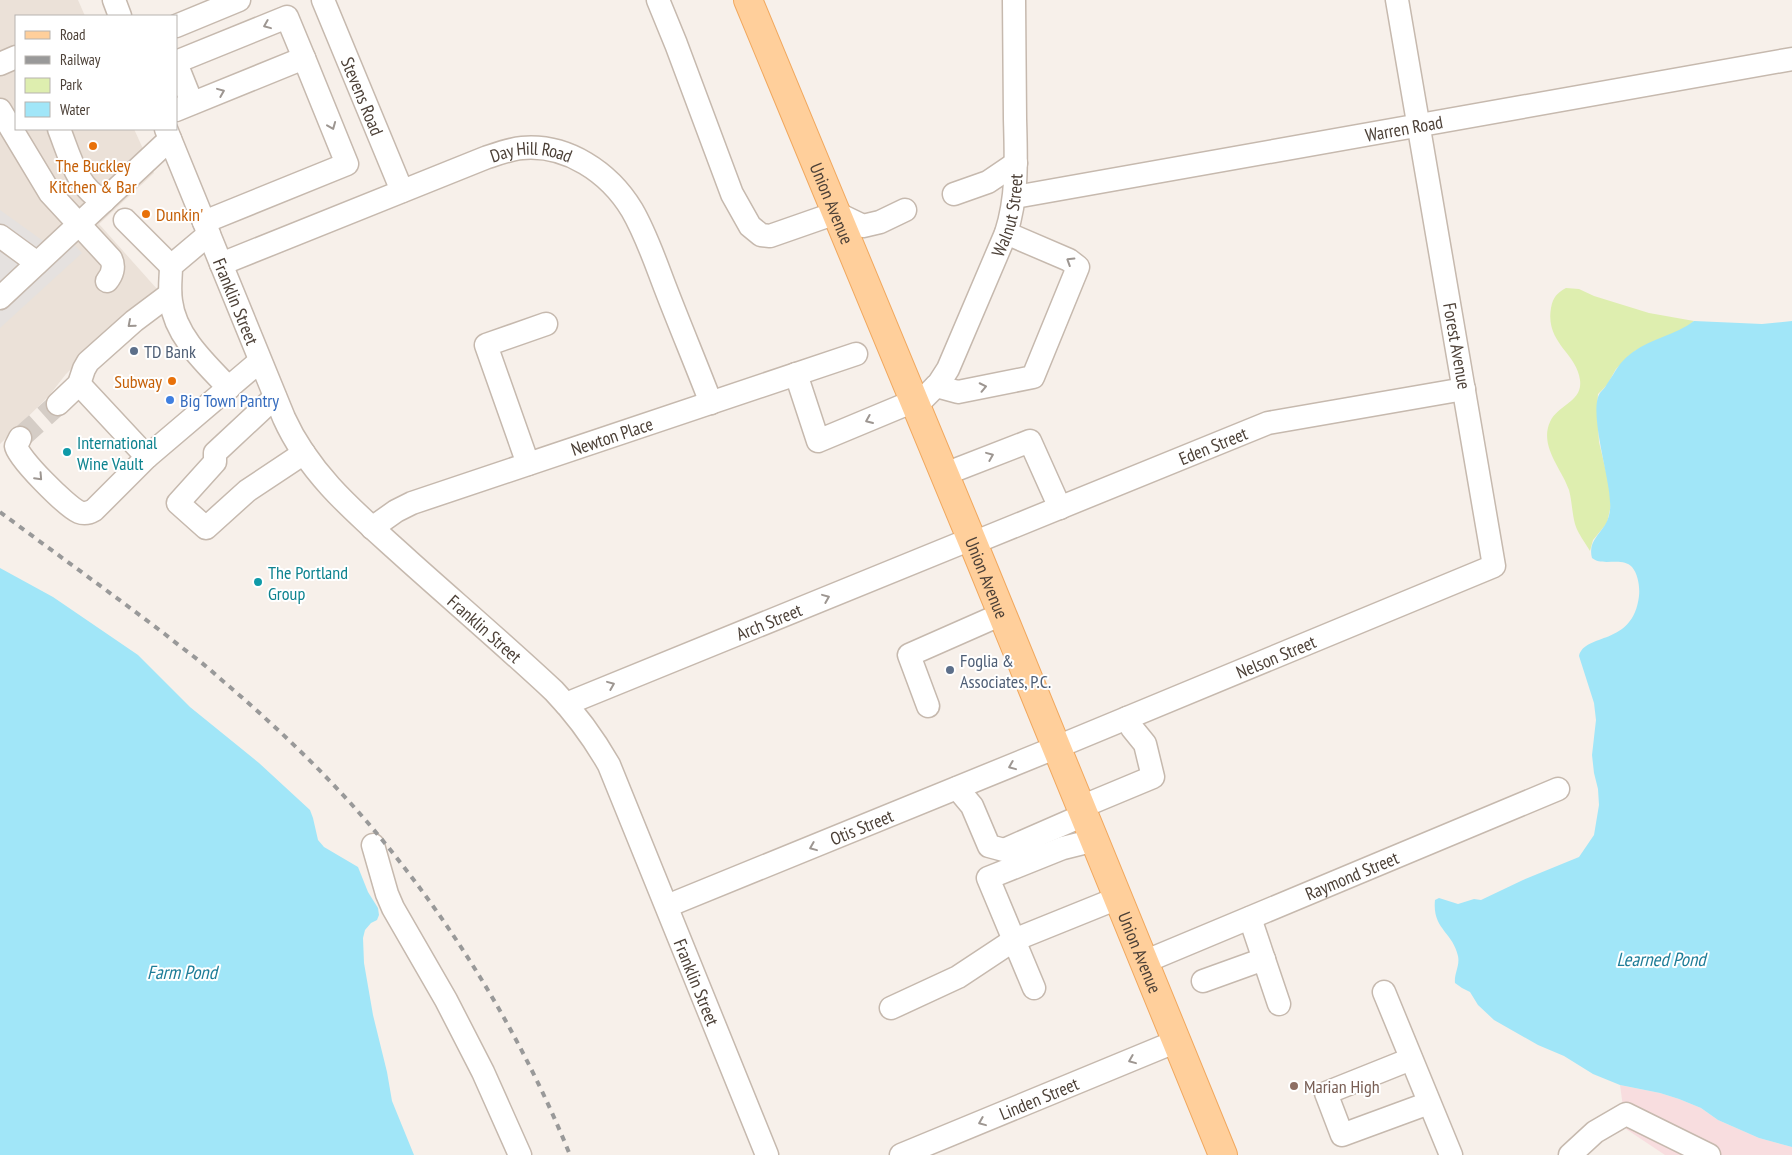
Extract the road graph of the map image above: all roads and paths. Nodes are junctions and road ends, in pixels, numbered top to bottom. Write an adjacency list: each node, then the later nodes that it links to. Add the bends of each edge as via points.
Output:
1 (114, 0): 8 (street)
2 (239, 0): 9 (street)
3 (323, 0): 22 (street, Stevens Road)
4 (658, 0): 27 (street, via 732,194 750,226 761,235 770,236)
5 (748, 0): 27 (main road, Union Avenue)
6 (1014, 0): 21 (street, Walnut Street)
7 (1397, 0): 18 (street, Forest Avenue)
8 (120, 15)
9 (178, 25)
10 (15, 57): 14 (street)
11 (304, 58): 13 (street, one-way to 13, via 287,17); 16 (street, one-way to 11); 30 (street, one-way to 30, via 347,164)
12 (1792, 59): 18 (street, Warren Road)
13 (178, 62)
14 (0, 64)
15 (178, 74): 16 (street)
16 (184, 107)
17 (8, 117): 29 (street, via 45,186)
18 (1419, 126): 24 (street, Warren Road); 45 (street, Forest Avenue)
19 (59, 130): 25 (street, via 78,175 88,191)
20 (168, 134): 25 (street); 30 (street, Franklin Street)
21 (1016, 163): 23 (street, via 988,182); 24 (street, Walnut Street)
22 (402, 191): 34 (street, Day Hill Road); 48 (street, Day Hill Road, via 485,158 521,148 555,150 584,162 621,195 639,223)
23 (954, 194)
24 (1015, 197): 31 (street, Walnut Street)
25 (104, 202): 29 (street)
26 (905, 210): 27 (street, via 863,226)
27 (836, 213): 47 (main road, Union Avenue)
28 (125, 220): 35 (street)
29 (79, 225): 33 (street); 36 (street, via 111,258 113,270)
30 (207, 228): 34 (street, Franklin Street); 35 (street)
31 (1006, 233): 47 (street, Walnut Street, via 948,369); 47 (street, one-way to 31, via 1034,376 1078,267)
32 (0, 236): 33 (street)
33 (37, 263): 38 (street)
34 (221, 264): 41 (street, Franklin Street)
35 (171, 266): 37 (street)
36 (106, 282)
37 (170, 294): 43 (street, one-way to 43, via 88,362); 44 (street, via 174,314 184,335)
38 (0, 298)
39 (546, 324): 53 (street, via 486,345)
40 (856, 354): 42 (street, Newton Place)
41 (260, 361): 44 (street); 46 (street, Franklin Street)
42 (796, 374): 47 (street, one-way to 42, via 818,441); 48 (street, Newton Place)
43 (79, 384): 49 (street); 52 (street)
44 (229, 388): 52 (street)
45 (1464, 389): 55 (street, Eden Street, via 1268,423); 58 (street, Forest Avenue)
46 (275, 397): 51 (street, Franklin Street); 51 (street, via 215,453 215,462 178,503 206,528 247,491)
47 (922, 398): 54 (main road, Union Avenue)
48 (711, 403): 53 (street, Newton Place)
49 (58, 404)
50 (20, 438): 52 (street, one-way to 52, via 16,446 19,455 55,493 81,512 94,510)
51 (304, 453): 56 (street, Franklin Street, via 333,491)
52 (147, 457)
53 (528, 464): 56 (street, Newton Place, via 412,503)
54 (945, 474): 55 (street, one-way to 55, via 1030,441); 57 (main road, Union Avenue)
55 (1060, 508): 57 (street, Eden Street)
56 (372, 528): 60 (street, Franklin Street)
57 (972, 541): 59 (main road, Union Avenue); 60 (street, Arch Street, one-way to 57)
58 (1494, 566): 62 (street, Nelson Street)
59 (1002, 614): 61 (street, via 909,656); 63 (main road, Union Avenue)
60 (566, 704): 70 (street, Franklin Street, via 609,765)
61 (928, 706)
62 (1127, 718): 63 (street, Nelson Street); 66 (street, via 1145,744 1153,777)
63 (1057, 747): 64 (street, Otis Street, one-way to 64); 66 (main road, Union Avenue)
64 (957, 788): 66 (street, via 972,806 988,846 1004,850); 70 (street, Otis Street, one-way to 70)
65 (1558, 789): 71 (street, Raymond Street)
66 (1083, 811): 67 (main road, Union Avenue)
67 (1095, 840): 69 (main road, Union Avenue); 72 (street, via 1063,848 988,878)
68 (373, 846): 83 (street, via 393,908 479,1064)
69 (1118, 898): 72 (street); 74 (main road, Union Avenue)
70 (667, 906): 84 (street, Franklin Street)
71 (1250, 918): 73 (street); 74 (street, Raymond Street)
72 (1014, 940): 76 (street); 79 (street, via 958,977)
73 (1264, 959): 75 (street); 78 (street)
74 (1144, 962): 80 (main road, Union Avenue)
75 (1203, 981)
76 (1034, 988)
77 (1384, 992): 81 (street)
78 (1279, 1004)
79 (891, 1008)
80 (1177, 1041): 85 (street, Linden Street, one-way to 85); 86 (main road, Union Avenue)
81 (1411, 1059): 82 (street); 82 (street, via 1326,1093 1342,1135)
82 (1429, 1103): 87 (street)
83 (520, 1155)
84 (767, 1155)
85 (901, 1155)
86 (1223, 1155)
87 (1451, 1155)
88 (1570, 1155): 89 (street, via 1595,1132 1626,1114)
89 (1709, 1155)

